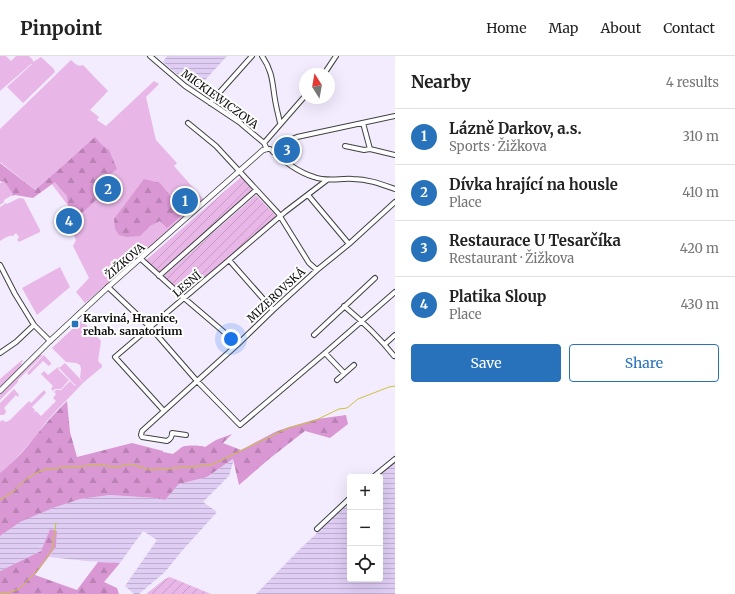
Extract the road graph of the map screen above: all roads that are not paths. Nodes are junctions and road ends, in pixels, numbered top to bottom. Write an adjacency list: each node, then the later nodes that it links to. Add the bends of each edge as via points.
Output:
1 (150, 56): 7 (street, MICKIEWICZOVA, via 185,86)
2 (252, 56): 7 (street)
3 (262, 56): 10 (street, via 272,75)
4 (336, 56): 5 (street)
5 (328, 68)
6 (299, 102): 10 (street)
7 (210, 103): 12 (street, MICKIEWICZOVA)
8 (395, 116): 11 (street)
9 (188, 123): 18 (street, via 216,146)
10 (280, 123): 12 (street)
11 (363, 123): 15 (street); 16 (street, via 297,136)
12 (264, 143): 14 (street, MICKIEWICZOVA)
13 (346, 146): 15 (street)
14 (267, 149): 16 (street); 18 (street, ŽIŽKOVA)
15 (370, 149): 17 (street)
16 (273, 152): 19 (street, via 302,172 314,178)
17 (395, 155)
18 (239, 172): 22 (street); 28 (street, ŽIŽKOVA)
19 (327, 180): 20 (street, via 364,180); 24 (street, LESNÍ)
20 (390, 188): 21 (street); 23 (street)
21 (395, 189)
22 (256, 190): 26 (street); 32 (street)
23 (395, 194)
24 (308, 195): 26 (street, LESNÍ); 27 (street)
25 (395, 202): 27 (street, MIZEROVSKÁ)
26 (281, 217): 29 (street, LESNÍ); 31 (street)
27 (349, 244): 31 (street, MIZEROVSKÁ)
28 (141, 259): 32 (street); 34 (street, ŽIŽKOVA)
29 (229, 260): 36 (street, LESNÍ); 38 (street)
30 (0, 265): 40 (street)
31 (317, 270): 38 (street, MIZEROVSKÁ)
32 (159, 276): 36 (street)
33 (375, 278): 37 (street)
34 (108, 287): 41 (street); 44 (street, ŽIŽKOVA)
35 (395, 292): 39 (street)
36 (184, 298): 41 (street, LESNÍ); 45 (street)
37 (344, 306): 39 (street); 42 (street)
38 (273, 310): 45 (street, MIZEROVSKÁ)
39 (362, 320): 46 (street); 47 (street)
40 (34, 325): 44 (street); 48 (street)
41 (150, 327): 53 (street); 55 (street, LESNÍ, via 115,357)
42 (314, 335)
43 (395, 336): 46 (street)
44 (50, 341): 54 (street, ŽIŽKOVA)
45 (238, 344): 53 (street, MIZEROVSKÁ)
46 (385, 344): 49 (street)
47 (325, 353): 51 (street); 53 (street, via 240,425)
48 (0, 354)
49 (394, 356)
50 (354, 365): 51 (street)
51 (344, 373): 52 (street)
52 (337, 380)
53 (197, 381): 55 (street, MIZEROVSKÁ)
54 (0, 391)
55 (164, 411): 56 (street, MIZEROVSKÁ, via 142,431 142,437 167,441 172,437 172,433)
56 (186, 435)
57 (395, 459): 58 (street)
58 (377, 474)
59 (347, 501): 60 (street)
60 (317, 529)

